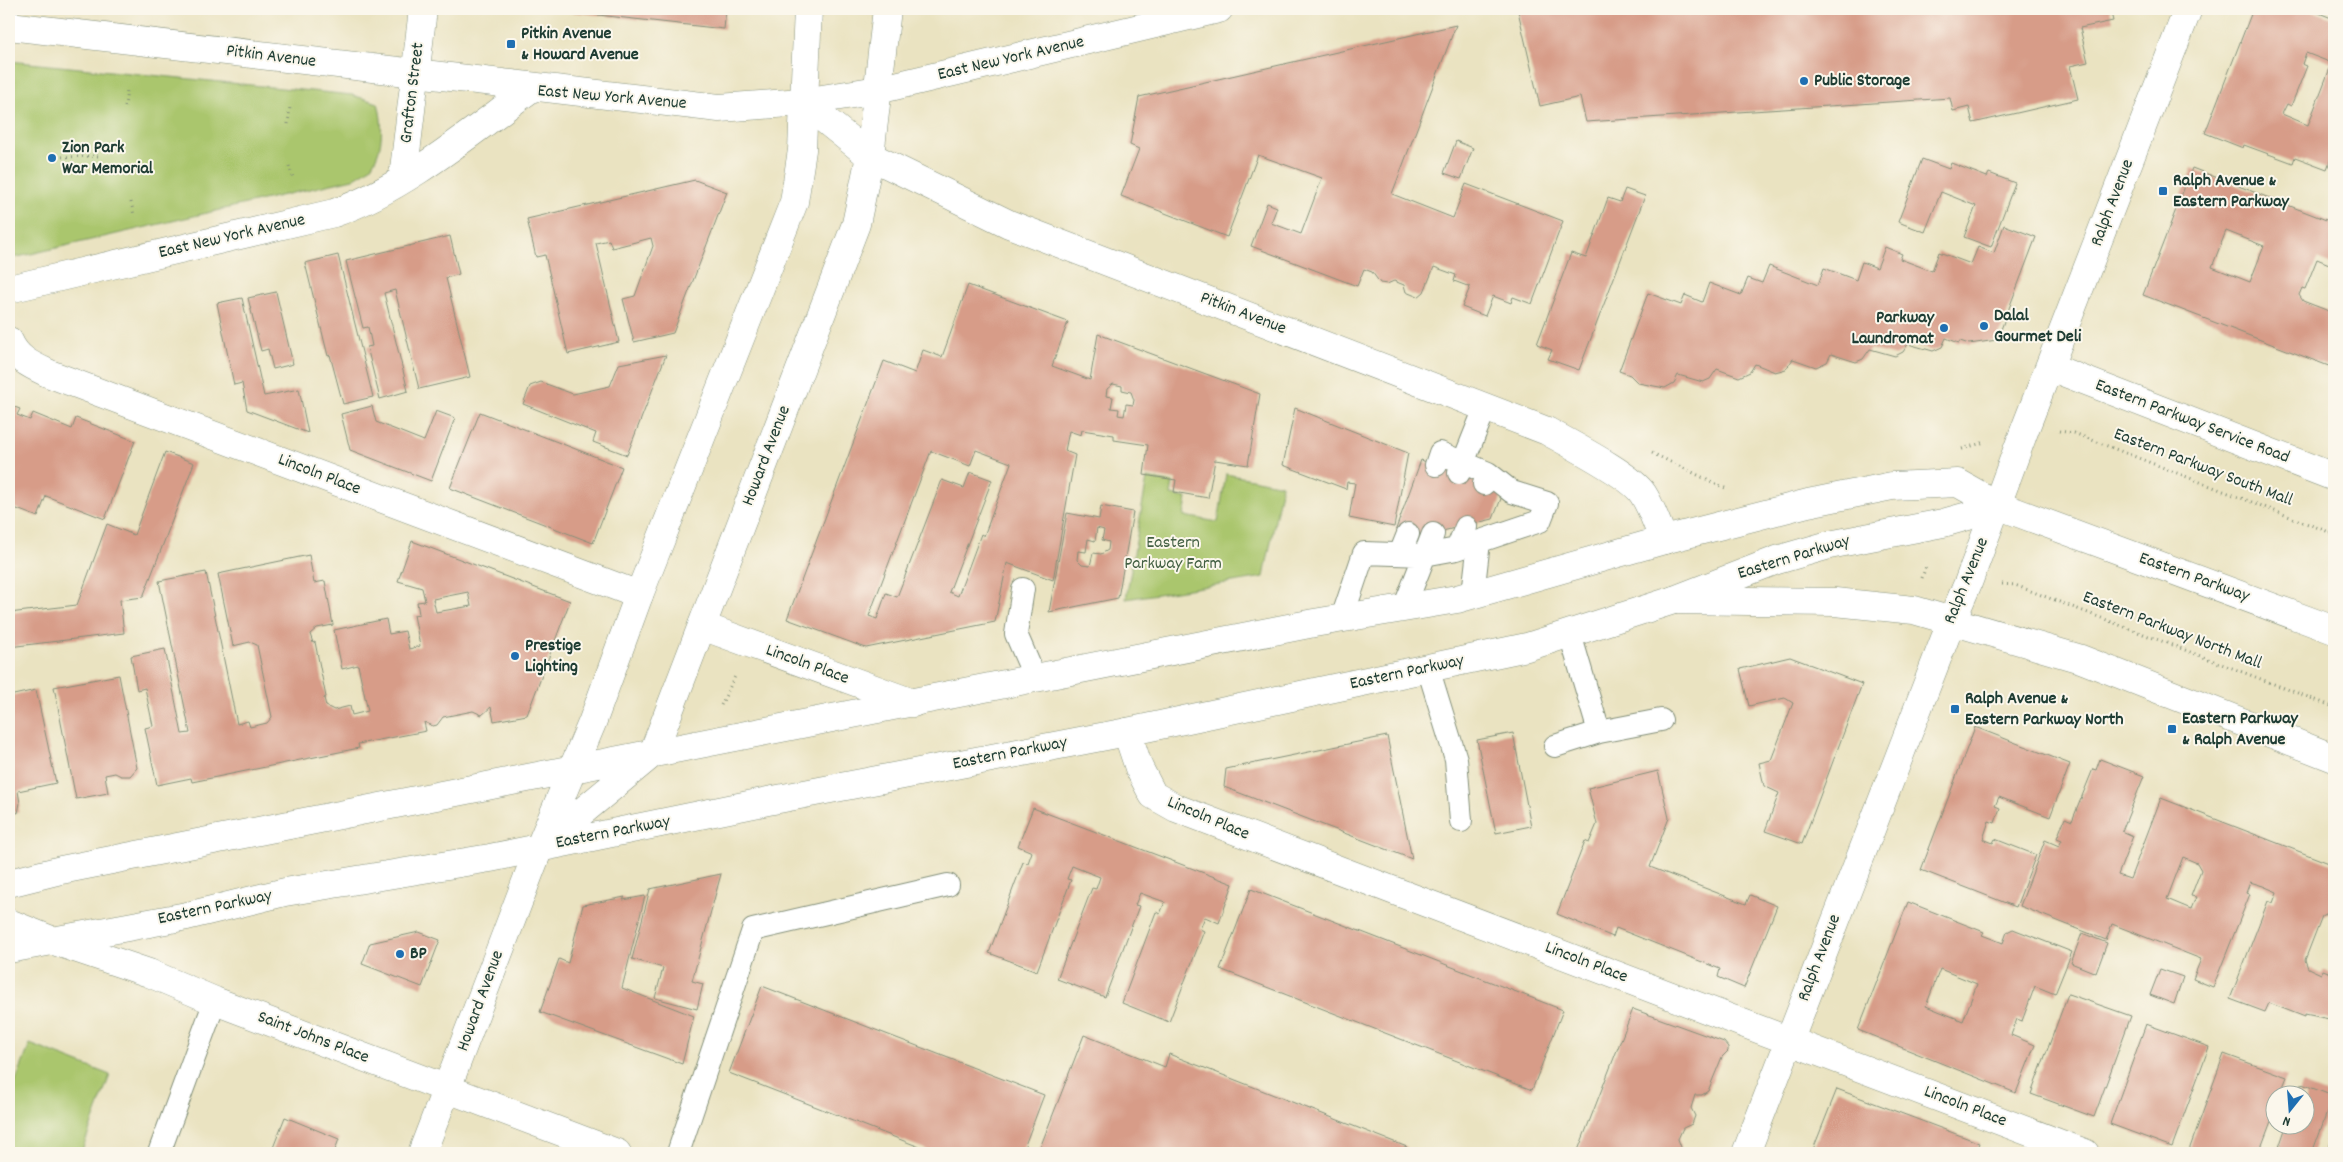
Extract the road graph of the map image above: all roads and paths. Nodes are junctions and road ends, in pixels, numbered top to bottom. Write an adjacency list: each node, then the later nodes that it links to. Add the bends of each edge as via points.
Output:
1 (423, 9): 7 (main road, Grafton Street)
2 (808, 9): 11 (main road, Howard Avenue)
3 (888, 9): 10 (main road, Howard Avenue)
4 (1219, 9): 10 (main road, East New York Avenue)
5 (2188, 9): 25 (main road, Ralph Avenue)
6 (9, 26): 7 (main road, Pitkin Avenue)
7 (416, 74): 8 (main road, Pitkin Avenue); 19 (main road, Grafton Street)
8 (533, 87): 11 (main road, East New York Avenue, via 719,108); 19 (main road, East New York Avenue)
9 (127, 90): 12 (path)
10 (878, 90): 11 (main road, East New York Avenue); 16 (main road, Howard Avenue)
11 (804, 102): 16 (main road, Pitkin Avenue); 44 (main road, Howard Avenue, via 802,150 794,202)
12 (125, 107)
13 (290, 107): 14 (path)
14 (288, 124)
15 (101, 156): 17 (path)
16 (870, 156): 26 (main road, Pitkin Avenue, via 1008,224); 49 (main road, Howard Avenue, via 856,224)
17 (57, 157)
18 (289, 166): 20 (path)
19 (403, 178): 23 (main road, East New York Avenue, via 363,203 334,213)
20 (294, 180)
21 (131, 202): 22 (path)
22 (134, 215)
23 (9, 289)
24 (9, 341): 44 (main road, Lincoln Place, via 28,364 50,374)
25 (2050, 367): 33 (main road, Eastern Parkway Service Road); 35 (main road, Ralph Avenue)
26 (1484, 408): 32 (lane); 39 (main road, Pitkin Avenue, via 1547,431 1636,486 1643,494)
27 (2060, 431): 37 (path, Eastern Parkway South Mall)
28 (1990, 441): 30 (path)
29 (1646, 450): 34 (path)
30 (1954, 450)
31 (1436, 465): 32 (lane, via 1440,454)
32 (1461, 468): 38 (lane, via 1512,492 1547,503 1540,521)
33 (2334, 477)
34 (1731, 491)
35 (1997, 505): 39 (main road, Eastern Parkway, via 1958,483 1892,486 1808,503); 45 (main road, Eastern Parkway, via 1943,523 1820,547); 48 (main road, Ralph Avenue); 50 (main road, Eastern Parkway)
36 (1433, 534): 40 (lane)
37 (2334, 534)
38 (1472, 535): 40 (lane, via 1457,549); 43 (lane)
39 (1664, 540): 43 (main road, Eastern Parkway)
40 (1424, 555): 46 (lane); 47 (lane, via 1404,544 1364,553)
41 (1998, 584): 56 (path, Eastern Parkway North Mall, via 2014,585)
42 (1023, 589): 54 (lane, via 1016,634)
43 (1473, 594): 46 (main road, Eastern Parkway)
44 (639, 595): 64 (main road, Howard Avenue)
45 (1674, 600): 48 (main road, via 1835,602 1914,610); 51 (main road, Eastern Parkway)
46 (1404, 608): 47 (main road, Eastern Parkway)
47 (1342, 618): 54 (main road, Eastern Parkway)
48 (1952, 620): 63 (main road, via 2082,659); 73 (main road, Ralph Avenue)
49 (702, 626): 55 (main road, Lincoln Place); 62 (main road, Howard Avenue)
50 (2334, 630)
51 (1570, 634): 52 (main road, Eastern Parkway, via 1527,647); 60 (lane)
52 (1428, 668): 59 (main road, Eastern Parkway); 65 (lane, via 1456,759)
53 (738, 671): 57 (path)
54 (1036, 678): 55 (main road, Eastern Parkway)
55 (913, 703): 62 (main road, Eastern Parkway)
56 (2334, 707)
57 (717, 712)
58 (1661, 720): 60 (lane)
59 (1127, 732): 66 (main road, Eastern Parkway); 73 (main road, Lincoln Place, via 1152,795 1176,808)
60 (1599, 732): 61 (lane)
61 (1555, 746)
62 (653, 753): 64 (main road, Eastern Parkway); 66 (main road, Howard Avenue)
63 (2334, 758)
64 (573, 769): 66 (main road, Howard Avenue); 67 (main road, Eastern Parkway)
65 (1461, 821)
66 (539, 848): 70 (main road, Eastern Parkway, via 285,892 187,916); 74 (main road, Howard Avenue)
67 (9, 883)
68 (948, 886): 78 (lane, via 754,930)
69 (9, 923): 70 (main road, Saint Johns Place)
70 (51, 940): 71 (main road, Eastern Parkway); 72 (main road, Saint Johns Place, via 149,973)
71 (9, 949)
72 (215, 1001): 74 (main road, Saint Johns Place); 75 (lane)
73 (1789, 1039): 79 (main road, Ralph Avenue); 80 (main road, Lincoln Place)
74 (447, 1088): 76 (main road, Howard Avenue); 77 (main road, Saint Johns Place)
75 (159, 1153)
76 (422, 1153)
77 (617, 1153)
78 (678, 1153)
79 (1746, 1153)
80 (2085, 1153)

